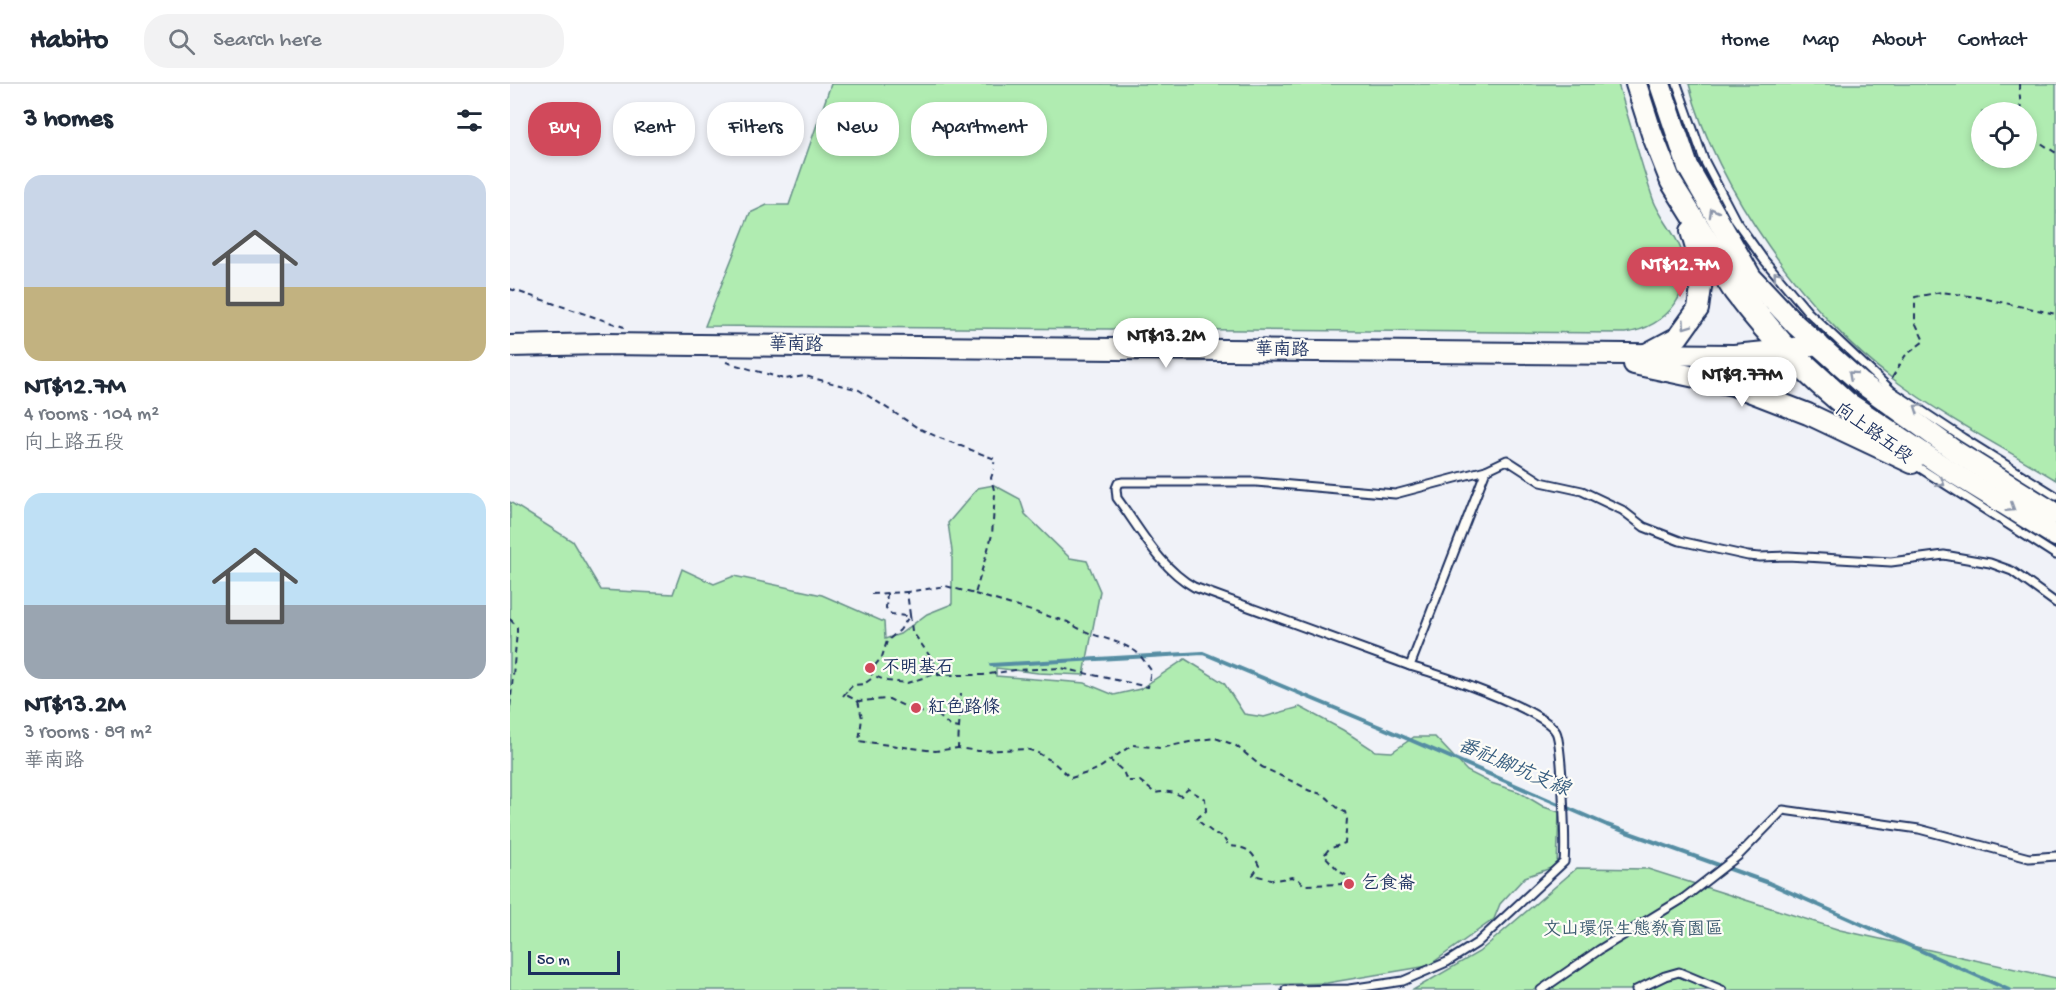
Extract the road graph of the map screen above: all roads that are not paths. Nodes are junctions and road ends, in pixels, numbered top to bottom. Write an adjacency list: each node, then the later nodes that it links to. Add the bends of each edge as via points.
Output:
1 (1660, 84): 6 (street, 向上路五段, one-way to 1, via 1746,269 1688,167)
2 (1677, 84): 5 (lane, one-way to 2, via 1808,312 1736,221 1704,160)
3 (1634, 89): 4 (lane, 向上路五段, via 1644,134); 8 (street, 向上路五段, via 1671,182 1740,292)
4 (1691, 231): 8 (lane, 向上路五段, via 1728,295); 10 (street, one-way to 10, via 1703,273 1698,309 1678,337)
5 (1838, 341): 6 (lane, 華南路); 13 (lane, one-way to 5, via 1892,391)
6 (1818, 344): 8 (street, 華南路); 14 (street, 向上路五段, one-way to 6, via 1955,451 1860,382)
7 (510, 346): 9 (street, 華南路)
8 (1782, 350): 10 (street, 華南路, via 1734,355); 11 (lane, 向上路五段, via 1840,412); 15 (street, 向上路五段, one-way to 15, via 1847,402)
9 (1572, 354): 10 (street, 華南路); 11 (street, via 1733,385 1808,414)
10 (1644, 355)
11 (1912, 463): 16 (lane, 向上路五段, one-way to 16)
12 (1486, 470): 17 (lane, via 1507,460 1541,482 1582,491 1622,510 1644,527 1692,543 1760,557 1891,561 1944,555 2012,571); 18 (lane); 18 (lane, via 1395,494 1256,482 1123,482 1116,488 1117,498 1156,552 1188,584)
13 (2056, 496)
14 (2056, 514)
15 (2056, 536)
16 (2056, 555)
17 (2056, 603)
18 (1410, 666): 20 (lane, via 1465,683 1542,719 1556,732 1564,862 1477,943 1447,962 1403,981 1348,989)
19 (2056, 855): 21 (lane, via 2029,858 1919,829 1783,810 1738,856 1684,898)
20 (1286, 990)
21 (1540, 990)
22 (1636, 990): 23 (lane, via 1680,972)
23 (1722, 990)

